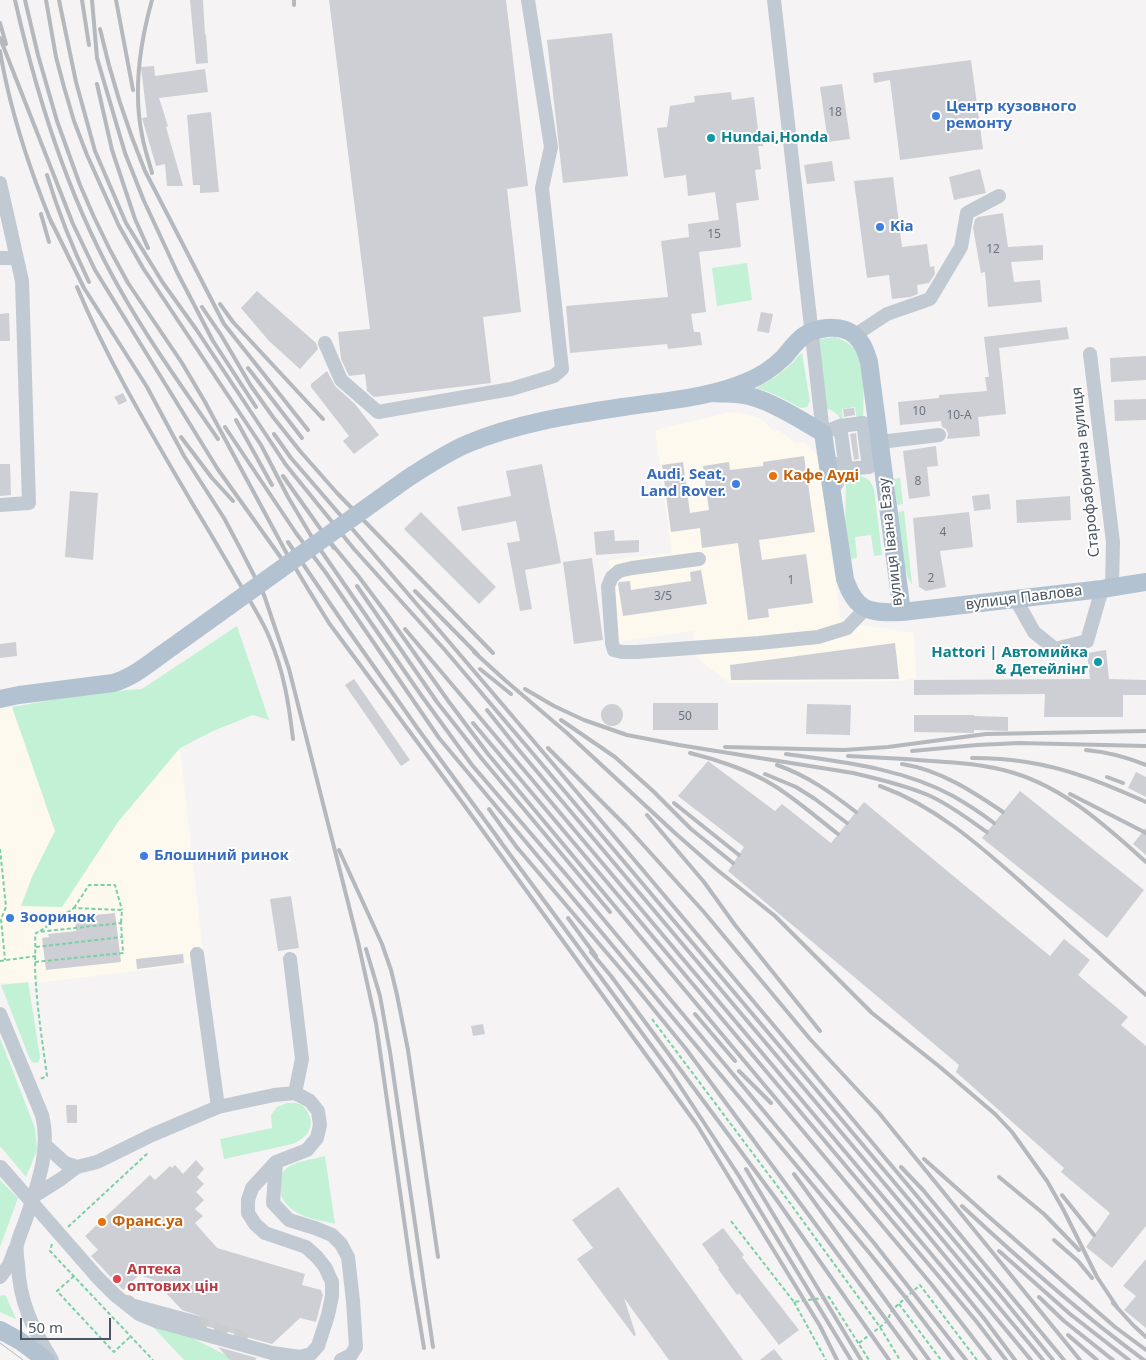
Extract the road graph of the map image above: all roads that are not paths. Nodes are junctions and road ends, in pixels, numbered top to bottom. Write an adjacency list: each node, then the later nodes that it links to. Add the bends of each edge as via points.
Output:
1 (528, 0): 9 (street, via 551,147 542,188 562,370 554,376 511,389 378,412 341,380)
2 (774, 0): 7 (street)
3 (0, 183): 6 (street)
4 (998, 196): 8 (street, via 967,213 961,247 930,299 887,314)
5 (0, 258): 6 (street)
6 (18, 258): 22 (street, via 22,281 29,503)
7 (811, 331): 8 (main road, via 840,328); 11 (main road, via 772,368 747,382); 14 (street)
8 (855, 335): 12 (main road, вулиця Івана Езау, via 869,362)
9 (324, 343)
10 (1090, 354): 25 (street, Старофабрична вулиця, via 1113,542)
11 (713, 393): 14 (main road, via 760,399); 29 (main road, bridge, via 542,421 467,444 400,483 124,680)
12 (869, 418): 13 (street); 16 (main road, вулиця Івана Езау); 18 (street)
13 (840, 426): 14 (street); 19 (street)
14 (823, 433): 17 (main road)
15 (939, 436): 16 (street)
16 (880, 442): 20 (main road, вулиця Івана Езау)
17 (828, 460): 19 (street); 21 (main road)
18 (869, 467): 19 (street); 20 (street)
19 (846, 469): 21 (street)
20 (885, 478): 28 (main road, вулиця Івана Езау)
21 (832, 491): 27 (main road, via 845,579 849,591)
22 (0, 505)
23 (699, 559): 27 (street, via 632,568 618,571 612,577 608,586 614,650 646,651 818,637 846,628)
24 (1146, 582): 25 (main road, вулиця Павлова)
25 (1107, 588): 26 (main road, вулиця Павлова); 26 (street, Старофабрична вулиця, via 1087,641 1055,649 1034,632)
26 (1016, 600): 28 (main road, вулиця Павлова)
27 (865, 608): 28 (main road, вулиця Івана Езау, via 876,612)
28 (902, 612)
29 (0, 699)
30 (197, 954): 34 (street)
31 (290, 959): 33 (street, via 302,1059)
32 (0, 1014): 35 (street, via 44,1121)
33 (296, 1093): 34 (street); 36 (street, via 310,1101 318,1111 320,1125 317,1138 306,1150)
34 (218, 1107): 38 (street, via 152,1134 97,1162)
35 (45, 1145): 38 (street, via 65,1163); 39 (street, via 41,1171)
36 (276, 1162): 39 (street, bridge, via 252,1188 248,1214 265,1233 306,1248 317,1257 332,1282 332,1296 318,1346 311,1354 300,1357 272,1353 139,1314 98,1278); 48 (street, via 273,1203 290,1220 332,1235 348,1257 356,1347 351,1355)
37 (0, 1166): 39 (street, bridge)
38 (78, 1167): 39 (street, via 61,1179)
39 (28, 1193): 40 (street); 42 (street, bridge, via 131,1305)
40 (17, 1246): 41 (street); 46 (street, via 19,1280 26,1311)
41 (0, 1277)
42 (194, 1322)
43 (0, 1330): 45 (main road)
44 (269, 1347): 47 (street)
45 (46, 1360)
46 (52, 1360)
47 (309, 1360)
48 (341, 1360)

